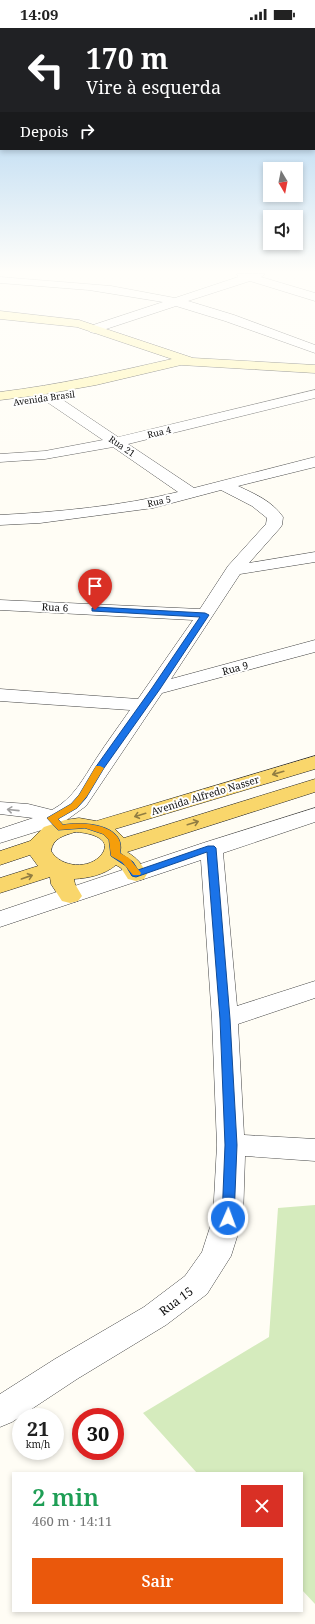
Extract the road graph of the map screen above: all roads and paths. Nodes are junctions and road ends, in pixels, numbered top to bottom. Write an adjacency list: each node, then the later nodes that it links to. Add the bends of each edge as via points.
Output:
1 (127, 348): 3 (street, Avenida Brasil)
2 (152, 348): 4 (street, Avenida Brasil)
3 (169, 364): 4 (street, Avenida Brasil, via 188,361); 6 (street, Avenida Brasil); 9 (street, Avenida Brasil, via 96,381)
4 (202, 366): 5 (street, Avenida Brasil); 6 (street, Avenida Brasil); 7 (street, Avenida Brasil)
5 (315, 369)
6 (183, 372): 10 (street, Avenida Brasil)
7 (315, 378)
8 (315, 394): 12 (street, Rua 4)
9 (0, 396)
10 (52, 398): 11 (street, Avenida Brasil); 12 (street, Rua 21)
11 (0, 403)
12 (116, 442): 13 (street, Rua 4, via 45,455); 16 (street, Rua 21)
13 (0, 458)
14 (315, 462): 15 (street, Rua 5)
15 (224, 486): 16 (street, Rua 5); 19 (street, via 254,500 275,517 274,525)
16 (192, 494): 17 (street, Rua 5, via 102,510)
17 (0, 520)
18 (315, 557): 19 (street)
19 (234, 570): 21 (street)
20 (0, 605): 21 (street, Rua 6)
21 (205, 615): 23 (street)
22 (315, 646): 23 (street, Rua 9)
23 (156, 689): 25 (street)
24 (0, 696): 25 (street)
25 (144, 705): 30 (street, via 82,796)
26 (315, 762): 31 (main road, Avenida Alfredo Nasser, one-way to 31)
27 (315, 785): 35 (main road, one-way to 27)
28 (0, 808): 30 (street, one-way to 28, via 38,812)
29 (315, 814): 34 (street)
30 (57, 823): 31 (main road); 32 (street); 33 (main road)
31 (96, 828): 35 (main road, via 106,832 114,840)
32 (0, 836)
33 (39, 845): 36 (main road); 37 (main road, via 39,854 44,862)
34 (211, 848): 38 (street); 43 (street, Rua 15)
35 (115, 851): 37 (main road, via 109,861 87,871); 38 (main road, via 130,864)
36 (0, 858)
37 (57, 869): 39 (main road, one-way to 37); 40 (main road)
38 (136, 874): 40 (street)
39 (0, 886)
40 (70, 896): 41 (street)
41 (0, 919)
42 (315, 989): 43 (street)
43 (225, 1019): 44 (street, Rua 15)
44 (231, 1145): 45 (street); 46 (street, Rua 15, via 228,1218 216,1256 196,1285 155,1316)
45 (315, 1150)
46 (0, 1412)

